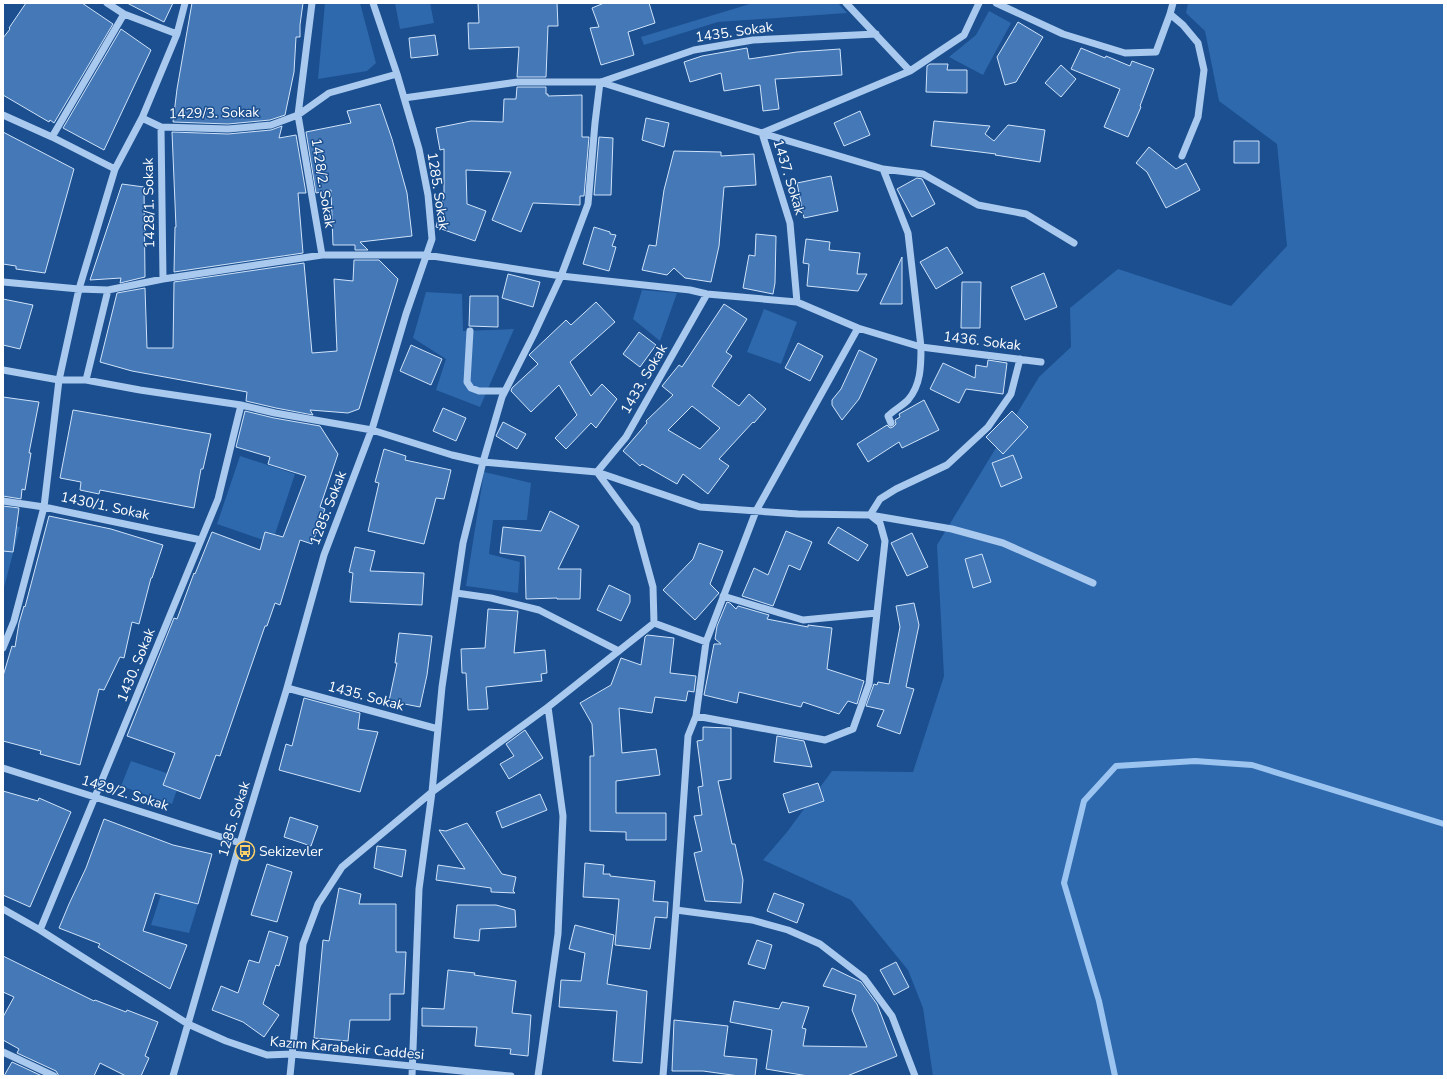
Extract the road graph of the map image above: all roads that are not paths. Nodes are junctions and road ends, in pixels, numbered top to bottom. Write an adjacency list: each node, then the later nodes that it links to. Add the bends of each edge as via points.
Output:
1 (107, 3): 9 (street)
2 (185, 3): 11 (street)
3 (312, 3): 18 (street, 1428/2. Sokak)
4 (373, 3): 14 (street, 1285. Sokak)
5 (846, 3): 12 (street)
6 (979, 3): 13 (street, via 964,36)
7 (996, 3): 10 (street, via 1063,34 1125,53 1156,52)
8 (1173, 3): 10 (street)
9 (124, 14): 11 (street); 22 (street)
10 (1170, 14): 23 (street, via 1198,43 1204,70 1198,117)
11 (177, 34): 19 (street)
12 (876, 34): 13 (street); 15 (street, 1435. Sokak, via 753,40 694,50)
13 (910, 71): 21 (street)
14 (397, 74): 16 (street, 1285. Sokak); 18 (street, 1429/3. Sokak, via 329,93)
15 (600, 82): 16 (street, via 518,82); 21 (street, 1437. Sokak); 29 (street, via 588,204)
16 (404, 98): 28 (street, 1285. Sokak, via 428,194 432,239)
17 (3, 115): 22 (street)
18 (298, 115): 20 (street, 1429/3. Sokak, via 271,125 228,129); 27 (street, 1428/2. Sokak)
19 (142, 118): 20 (street, 1429/3. Sokak); 24 (street)
20 (161, 126): 30 (street, 1428/1. Sokak)
21 (762, 133): 25 (street); 35 (street, 1437. Sokak, via 790,223)
22 (52, 137): 24 (street)
23 (1182, 156)
24 (115, 169): 32 (street)
25 (883, 169): 26 (street, via 923,174 978,205 1026,214); 38 (street, via 908,233)
26 (1074, 243)
27 (322, 255): 28 (street, 1436. Sokak); 30 (street, 1436. Sokak)
28 (426, 255): 29 (street, 1436. Sokak); 47 (street, 1285. Sokak)
29 (561, 276): 34 (street, 1436. Sokak); 44 (street)
30 (163, 279): 33 (street, 1436. Sokak)
31 (3, 282): 32 (street, 1436. Sokak)
32 (79, 289): 33 (street, 1436. Sokak); 42 (street)
33 (108, 290): 43 (street)
34 (707, 294): 35 (street, 1436. Sokak); 49 (street, 1433. Sokak, via 626,437)
35 (797, 302): 36 (street, 1436. Sokak)
36 (858, 328): 38 (street, 1436. Sokak); 52 (street)
37 (470, 331): 44 (street, via 467,382 471,388 479,391)
38 (921, 347): 39 (street, 1436. Sokak); 46 (street, via 921,368 917,384 907,401 888,416)
39 (1020, 359): 40 (street, 1436. Sokak); 53 (street, via 1012,394 988,427 947,465 880,499)
40 (1041, 362)
41 (3, 370): 42 (street)
42 (59, 380): 43 (street); 51 (street)
43 (86, 380): 45 (street)
44 (504, 391): 48 (street)
45 (241, 405): 47 (street); 54 (street, 1430. Sokak, via 218,499)
46 (892, 424)
47 (372, 430): 48 (street); 63 (street, 1285. Sokak, via 324,555)
48 (483, 462): 49 (street); 56 (street, via 463,543)
49 (597, 472): 52 (street, via 700,507); 59 (street, via 636,525 653,587)
50 (3, 501): 51 (street, 1430/1. Sokak)
51 (44, 507): 54 (street, 1430/1. Sokak); 61 (street, via 14,621)
52 (756, 511): 53 (street); 57 (street)
53 (870, 515): 55 (street, via 952,529 1002,543); 58 (street, via 880,523 885,541)
54 (201, 540): 69 (street, 1430. Sokak)
55 (1093, 583)
56 (456, 593): 62 (street, via 539,610); 66 (street)
57 (723, 596): 58 (street, via 802,620); 60 (street)
58 (878, 613): 65 (street, via 869,684 853,729 825,740)
59 (654, 623): 60 (street); 62 (street)
60 (706, 642): 65 (street)
61 (3, 648)
62 (619, 651): 64 (street)
63 (287, 688): 66 (street, 1435. Sokak); 70 (street, 1285. Sokak)
64 (548, 707): 68 (street); 83 (street, via 563,816 558,934)
65 (696, 716): 72 (street, via 688,736)
66 (438, 729): 68 (street)
67 (3, 768): 69 (street, 1429/2. Sokak)
68 (432, 792): 76 (street, via 342,867 318,904 303,944); 77 (street, via 419,889)
69 (95, 798): 70 (street, 1429/2. Sokak); 73 (street, 1430. Sokak)
70 (240, 843): 74 (street, 1285. Sokak)
71 (3, 909): 73 (street, Kazım Karabekir Caddesi)
72 (676, 910): 84 (street); 85 (street, via 752,920 788,930 820,944 864,978 892,1016)
73 (40, 930): 74 (street, Kazım Karabekir Caddesi)
74 (188, 1024): 76 (street, Kazım Karabekir Caddesi, via 226,1041 267,1054); 79 (street, 1285. Sokak)
75 (3, 1052): 78 (street)
76 (292, 1054): 77 (street, Kazım Karabekir Caddesi); 80 (street)
77 (414, 1066): 81 (street); 82 (street, Kazım Karabekir Caddesi)
78 (54, 1076)
79 (173, 1076)
80 (290, 1076)
81 (412, 1076)
82 (511, 1076)
83 (538, 1076)
84 (663, 1076)
85 (914, 1076)

